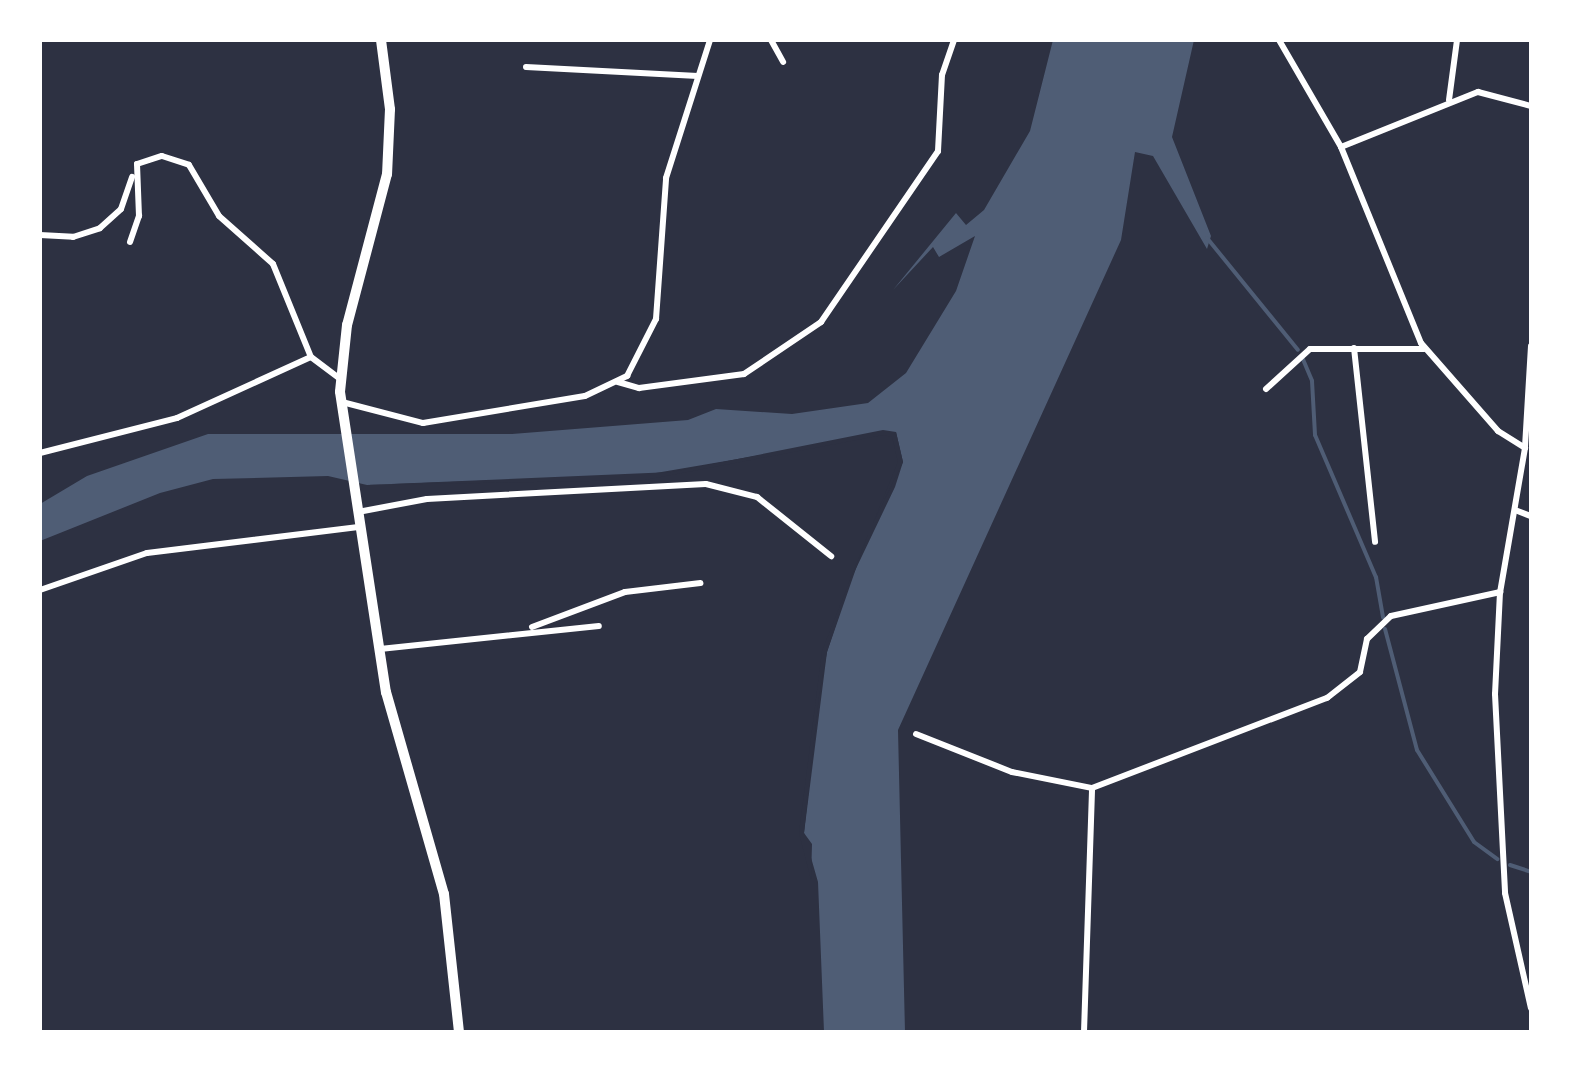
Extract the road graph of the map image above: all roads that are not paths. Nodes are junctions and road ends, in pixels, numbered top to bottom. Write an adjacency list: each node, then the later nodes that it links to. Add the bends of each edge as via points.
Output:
1 (381, 40): 20 (main road, via 390,110 387,174)
2 (710, 40): 9 (street)
3 (771, 40): 7 (street)
4 (954, 40): 21 (street, via 942,75 938,151 821,322 744,374 639,388)
5 (1279, 40): 12 (street)
6 (1456, 40): 10 (street)
7 (784, 62)
8 (526, 67): 9 (street)
9 (698, 76): 21 (street, via 666,178 656,319)
10 (1449, 100): 11 (street, via 1496,92); 12 (street)
11 (1531, 106)
12 (1341, 148): 18 (street)
13 (134, 171): 14 (street, via 121,209 100,228 73,237); 15 (street, via 139,216); 19 (street, via 162,156 196,171 220,216 273,264)
14 (40, 236)
15 (130, 242)
16 (1531, 346): 24 (street)
17 (1354, 348): 18 (street); 22 (street, via 1310,348); 30 (street)
18 (1426, 349): 24 (street, via 1498,431)
19 (310, 357): 20 (street); 25 (street, via 176,418)
20 (340, 379): 23 (main road)
21 (618, 382): 23 (street, via 585,396 424,423)
22 (1266, 389)
23 (341, 401): 27 (main road)
24 (1525, 448): 26 (street)
25 (40, 453)
26 (1516, 510): 28 (street); 34 (street)
27 (357, 512): 29 (main road); 31 (street, via 427,500 706,484 757,497)
28 (1531, 516)
29 (360, 527): 33 (street, via 147,554); 37 (main road)
30 (1374, 542)
31 (830, 556)
32 (700, 583): 36 (street, via 625,592)
33 (40, 590)
34 (1500, 592): 39 (street, via 1390,616 1368,638 1360,672 1327,698); 40 (street, via 1495,694 1505,893)
35 (599, 626): 36 (street)
36 (516, 632): 37 (street)
37 (380, 649): 41 (main road, via 390,709 444,894)
38 (916, 734): 39 (street, via 1028,776)
39 (1092, 788): 42 (street)
40 (1531, 1008)
41 (459, 1032)
42 (1084, 1032)

